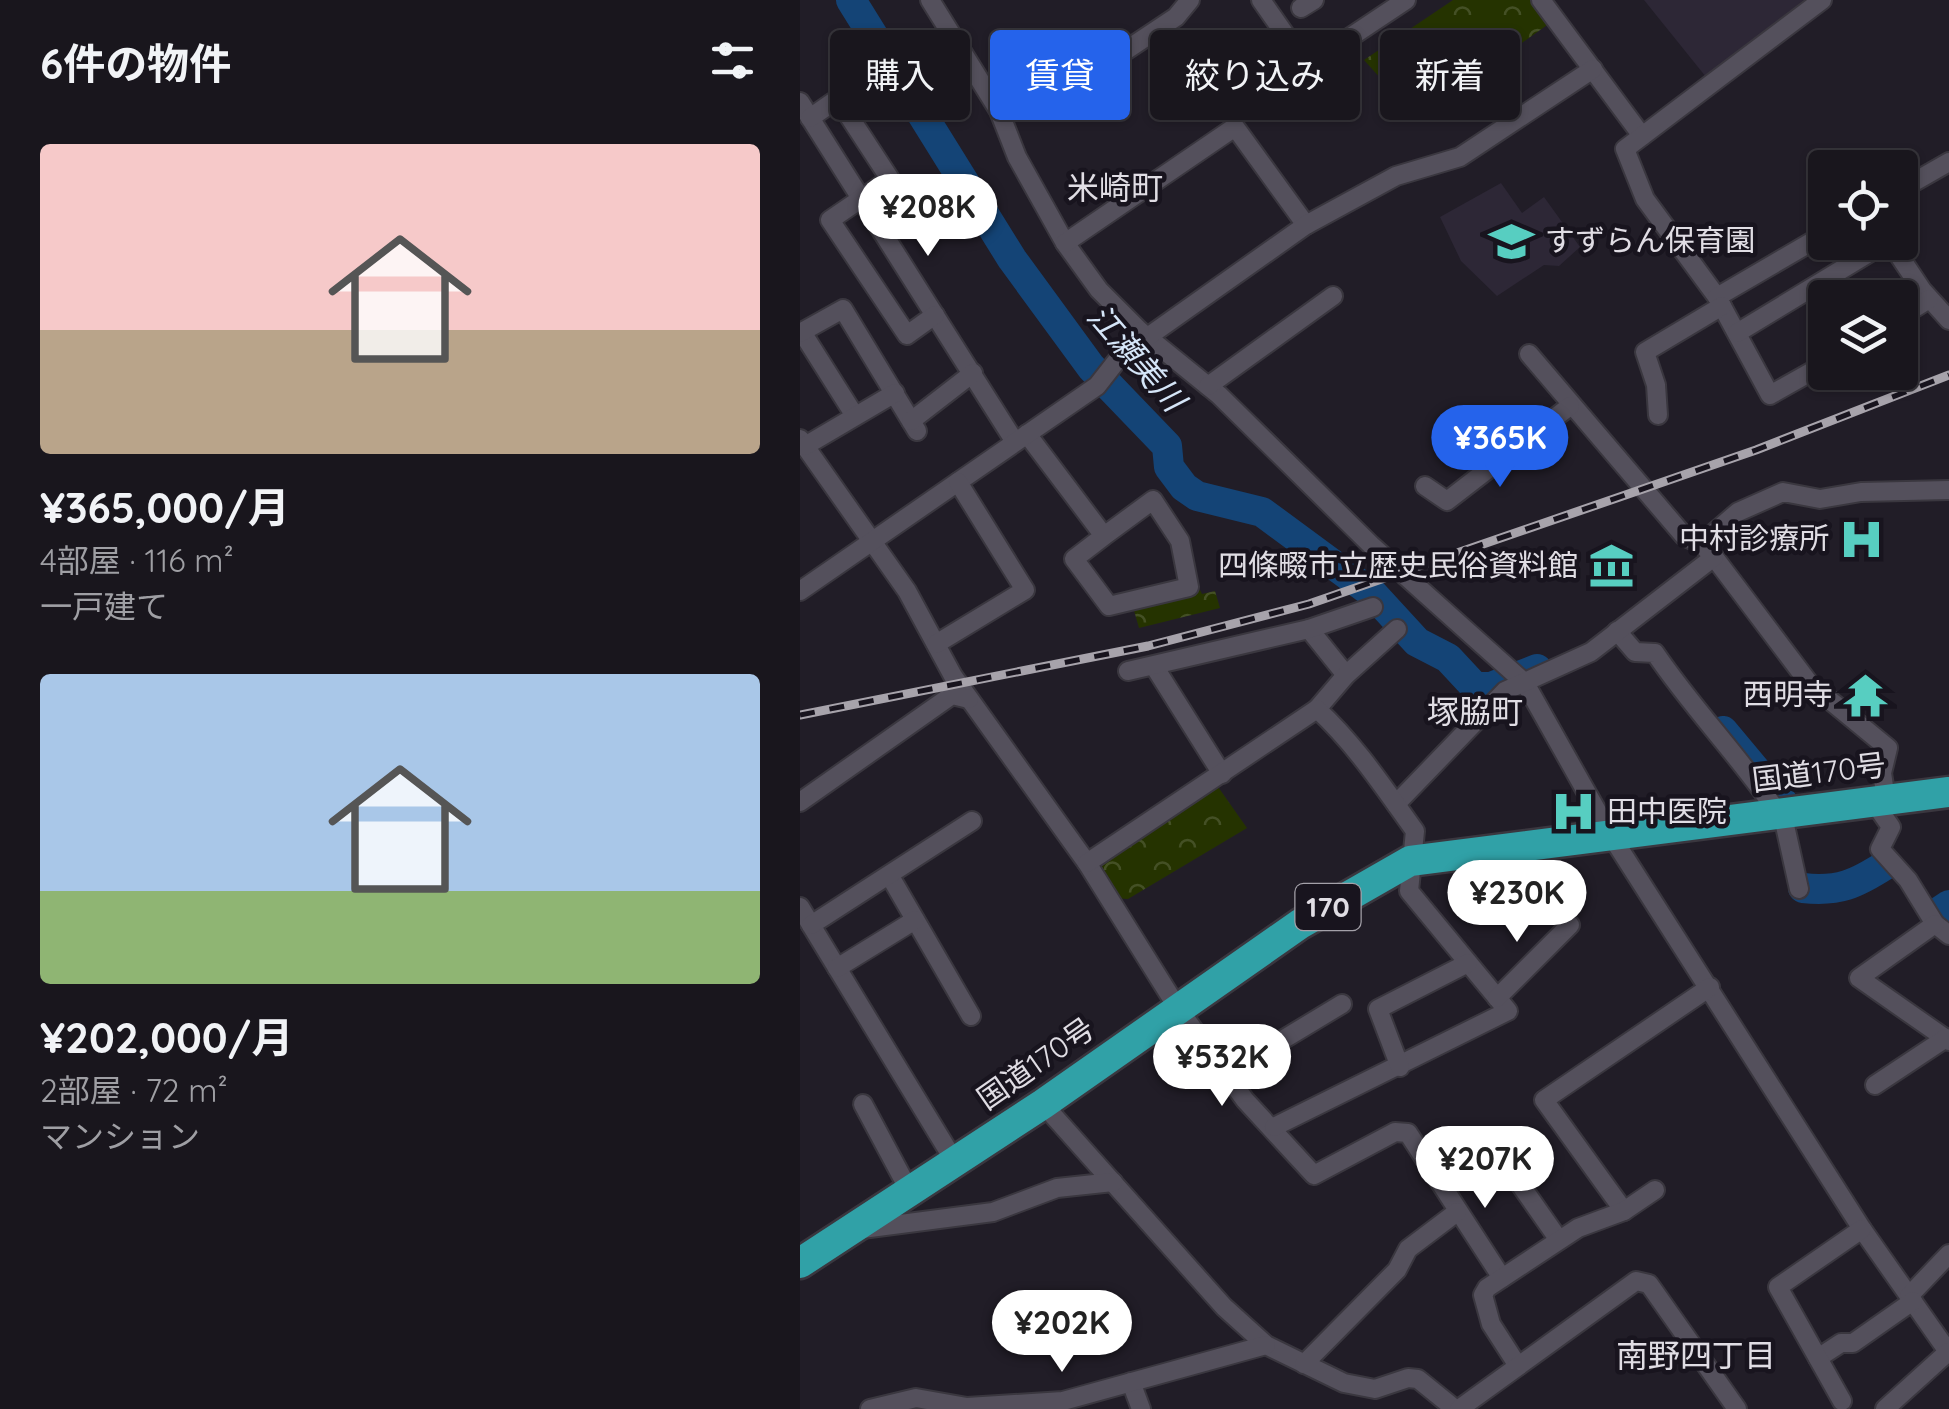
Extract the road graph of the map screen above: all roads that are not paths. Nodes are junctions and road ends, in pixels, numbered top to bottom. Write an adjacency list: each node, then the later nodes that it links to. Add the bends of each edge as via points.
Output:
1 (930, 0): 17 (street, via 999,111)
2 (1190, 0): 9 (street)
3 (1262, 0): 7 (street)
4 (1406, 0): 8 (street)
5 (1541, 0): 10 (street)
6 (1822, 0): 12 (street)
7 (1283, 30)
8 (1360, 31)
9 (1130, 48)
10 (1593, 69): 12 (street); 16 (street, via 1460,156 1396,176)
11 (805, 110): 15 (street); 15 (street, via 841,104 890,179)
12 (1642, 136): 23 (street, via 1626,150 1645,200)
13 (1949, 162): 14 (street)
14 (1918, 180)
15 (862, 199): 25 (street); 25 (street, via 830,220 907,335)
16 (1306, 225): 17 (street, via 1235,127); 29 (street)
17 (1065, 243): 29 (street, via 1099,290)
18 (1808, 245): 23 (street)
19 (1858, 260): 28 (street)
20 (1901, 260): 22 (street)
21 (1333, 296): 33 (street)
22 (1929, 299): 24 (street); 26 (street)
23 (1719, 302): 28 (street); 36 (street, via 1645,352)
24 (1918, 306)
25 (935, 314): 31 (street)
26 (1949, 320)
27 (801, 333): 34 (street, via 843,308); 37 (street)
28 (1737, 333): 32 (street, via 1770,395)
29 (1144, 334): 33 (street); 38 (street, via 1102,380)
30 (1529, 354): 35 (street)
31 (973, 373): 34 (street, via 914,426); 38 (street)
32 (1808, 374)
33 (1208, 386): 55 (street)
34 (894, 393): 37 (street)
35 (1570, 406): 41 (street, via 1447,501); 45 (street, via 1684,536)
36 (1658, 415)
37 (855, 416): 39 (street)
38 (1021, 438): 40 (street); 43 (street)
39 (802, 443): 44 (street)
40 (958, 482): 44 (street); 51 (street, via 1025,590)
41 (1425, 486)
42 (1949, 490): 45 (street, via 1820,499 1783,492 1738,512)
43 (1104, 536): 43 (street, via 1153,500 1180,541 1189,588 1109,606 1074,559)
44 (872, 538): 46 (street); 51 (street)
45 (1707, 550): 50 (street); 60 (street, via 1809,683 1888,748)
46 (800, 591)
47 (1373, 606): 48 (street)
48 (1309, 629): 52 (street); 54 (street)
49 (1397, 629): 54 (street)
50 (1617, 632): 55 (street); 63 (street, via 1635,652 1655,653 1690,706)
51 (936, 644): 56 (street)
52 (1154, 666): 53 (street); 58 (street)
53 (1128, 671)
54 (1346, 675): 57 (street)
55 (1525, 683): 62 (street, via 1505,691); 65 (street)
56 (969, 699): 61 (street, via 952,696); 67 (street)
57 (1317, 709): 58 (street); 62 (street, via 1350,740)
58 (1222, 774): 67 (street)
59 (1949, 792): 60 (highway, 国道170号 / 170)
60 (1880, 800): 63 (highway, 国道170号 / 170); 74 (street, via 1891,826 1880,849)
61 (800, 802)
62 (1396, 804): 66 (street, via 1414,832)
63 (1780, 812): 65 (highway, 国道170号 / 170); 69 (street)
64 (972, 821): 68 (street)
65 (1610, 834): 66 (highway, 国道170号 / 170); 77 (street)
66 (1410, 862): 75 (street, via 1409,891); 80 (highway, 国道170号 / 170, via 1300,924)
67 (1087, 863): 80 (street)
68 (890, 878): 71 (street); 72 (street)
69 (1798, 888)
70 (800, 908): 72 (street)
71 (916, 920): 76 (street); 81 (street)
72 (811, 925): 76 (street)
73 (1570, 925): 78 (street)
74 (1942, 929): 82 (street, via 1859,978)
75 (1468, 963): 78 (street); 83 (street, via 1378,1008)
76 (837, 968): 90 (street)
77 (1710, 987): 94 (street, via 1544,1100); 96 (street)
78 (1498, 998): 83 (street, via 1508,1011)
79 (1342, 1004): 84 (street)
80 (1177, 1006): 84 (street); 87 (highway, 国道170号 / 170)
81 (971, 1016)
82 (1948, 1040): 85 (street)
83 (1400, 1067): 88 (street)
84 (1226, 1074): 88 (street)
85 (1875, 1084)
86 (863, 1104): 93 (street)
87 (1043, 1104): 90 (highway, 国道170号 / 170); 91 (street)
88 (1274, 1127): 95 (street, via 1314,1174 1394,1132 1408,1133)
89 (1489, 1140): 98 (street)
90 (954, 1162): 93 (highway, 国道170号 / 170)
91 (1113, 1182): 97 (street, via 1058,1188 994,1212); 103 (street)
92 (1655, 1190): 94 (street)
93 (910, 1192): 97 (highway, 国道170号 / 170)
94 (1624, 1211): 98 (street)
95 (1457, 1212): 101 (street); 106 (street, via 1408,1249 1397,1270)
96 (1862, 1229): 102 (street); 105 (street, via 1778,1287)
97 (851, 1230): 100 (highway, 国道170号 / 170)
98 (1560, 1240): 101 (street)
99 (1949, 1254): 102 (street)
100 (800, 1263)
101 (1502, 1278): 107 (street, via 1483,1295 1491,1324)
102 (1911, 1299): 104 (street); 105 (street, via 1853,1343)
103 (1266, 1346): 106 (street); 108 (street)
104 (1949, 1352): 114 (street)
105 (1818, 1358): 109 (street)
106 (1304, 1364): 112 (street, via 1375,1389 1418,1379)
107 (1518, 1366): 112 (street); 113 (street, via 1636,1281 1649,1284)
108 (1131, 1382): 110 (street, via 1063,1401 967,1407 916,1398); 111 (street)
109 (1842, 1401)
110 (870, 1409)
111 (1141, 1409)
112 (1457, 1409)
113 (1737, 1409)
114 (1885, 1409)

